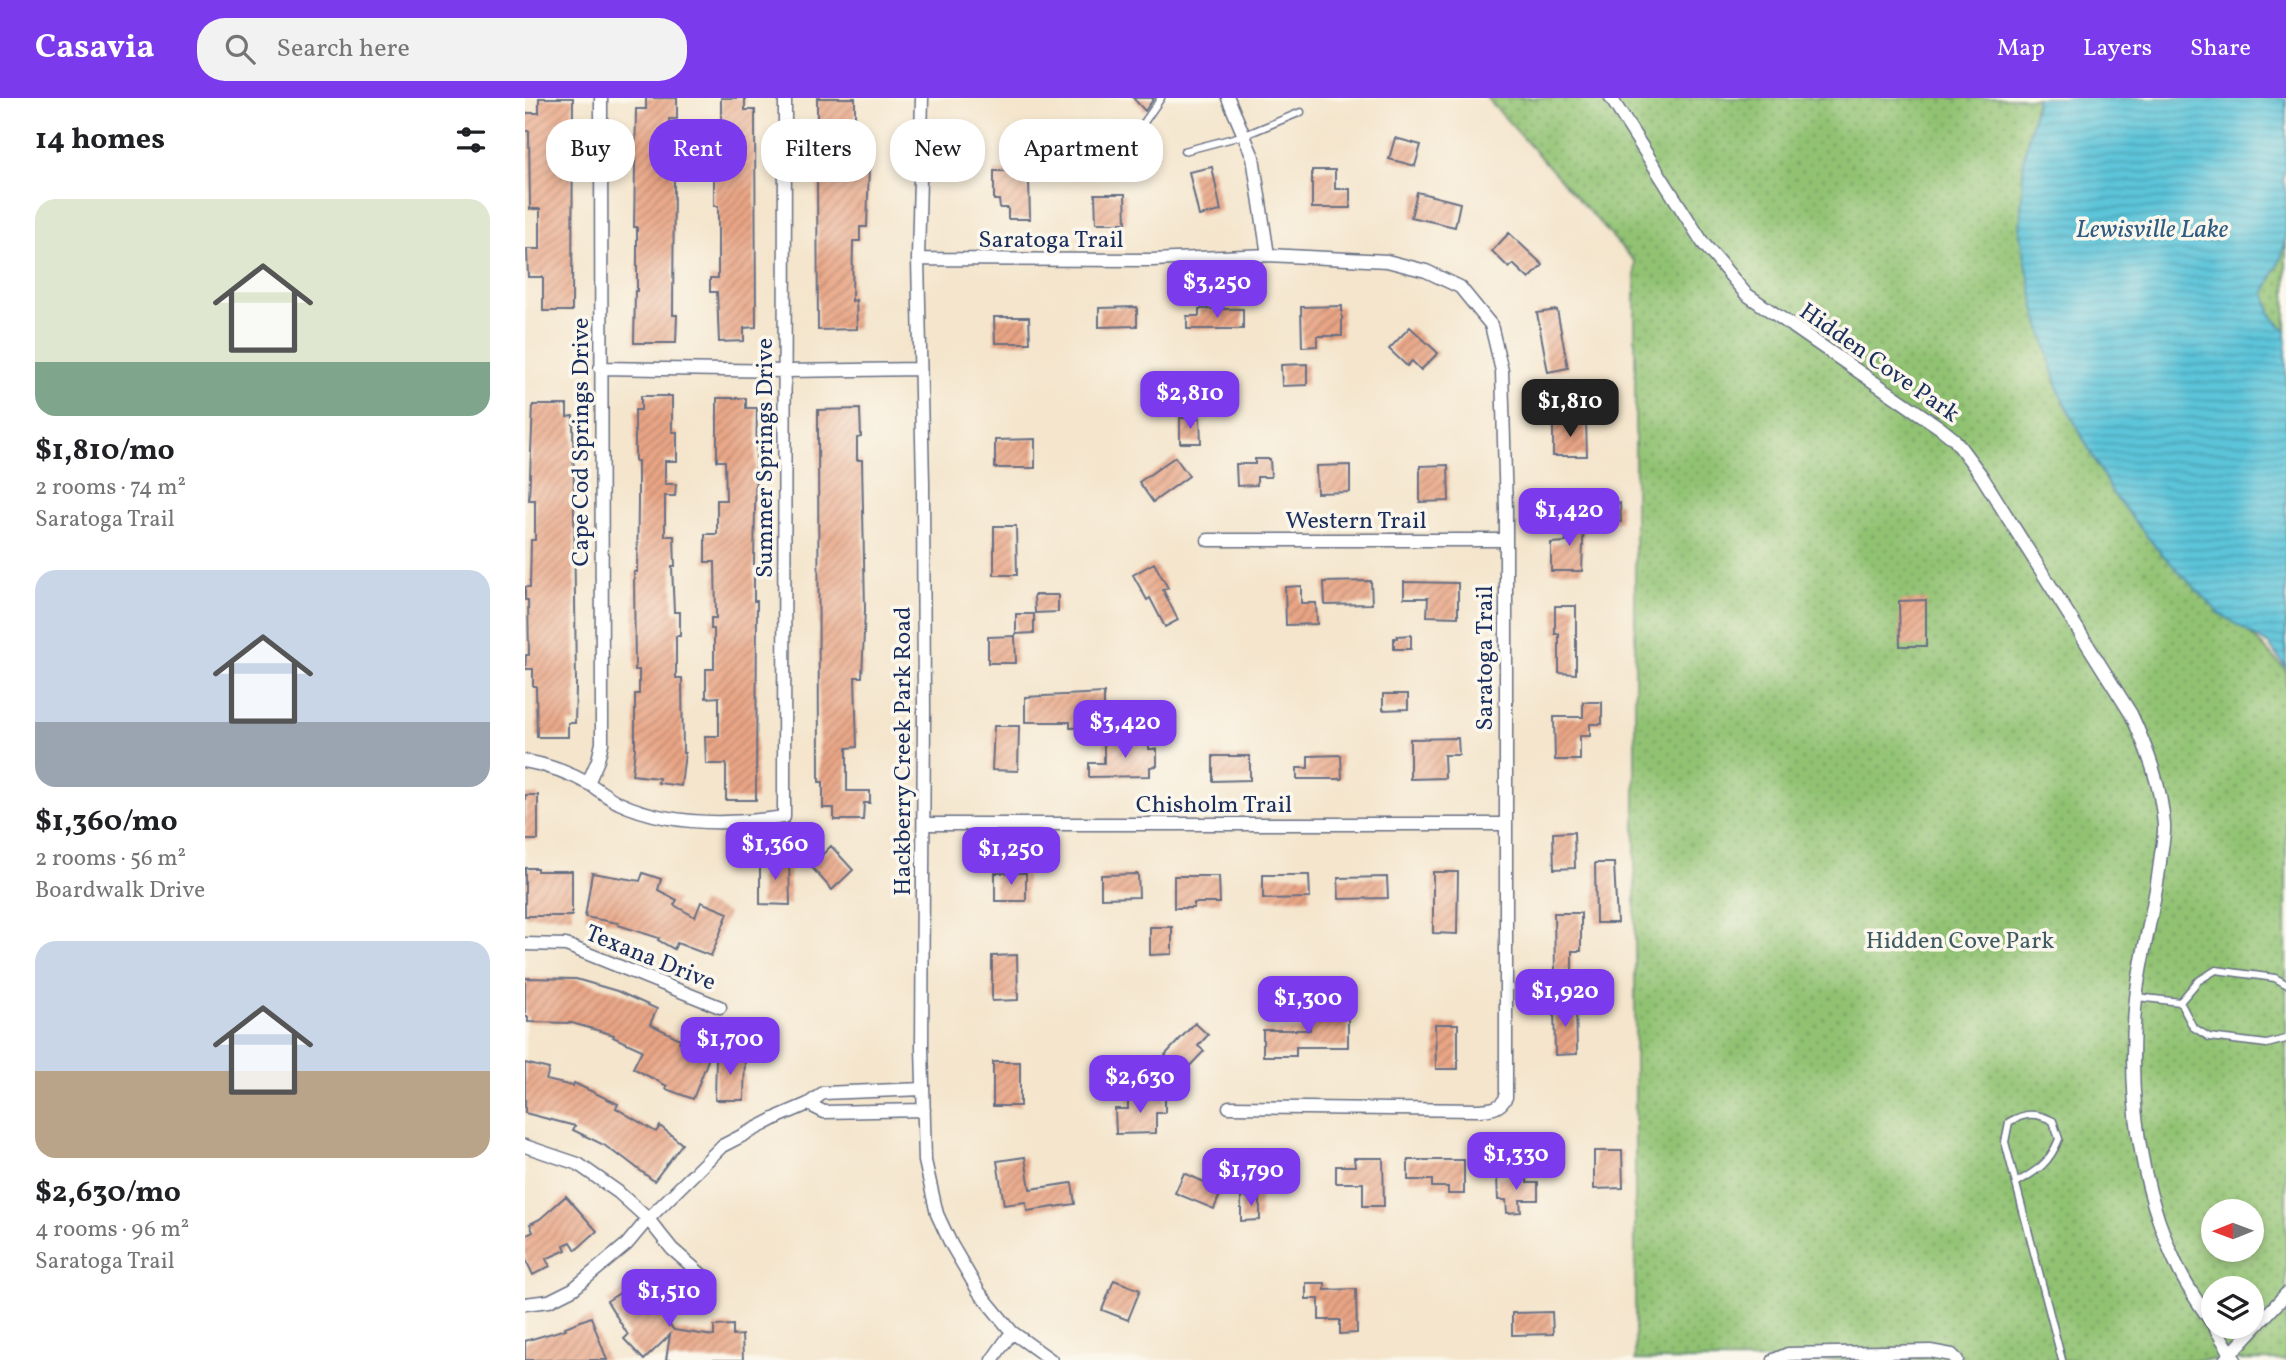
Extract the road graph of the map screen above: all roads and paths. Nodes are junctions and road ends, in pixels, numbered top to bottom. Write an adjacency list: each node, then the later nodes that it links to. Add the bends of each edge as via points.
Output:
1 (601, 98): 13 (street, Cape Cod Springs Drive)
2 (785, 98): 15 (street, Summer Springs Drive)
3 (922, 98): 12 (street, Hackberry Creek Park Road)
4 (1161, 98): 8 (lane)
5 (1228, 98): 9 (street)
6 (1611, 98): 24 (street, Hidden Cove Park, via 1703,243 1746,294 1954,439 2131,714 2157,778 2164,829 2156,899)
7 (1301, 112): 9 (lane)
8 (1146, 119)
9 (1245, 135): 10 (lane); 11 (street, via 1254,157)
10 (1184, 151)
11 (1268, 255): 12 (street, Saratoga Trail, via 1152,260); 17 (street, Saratoga Trail, via 1387,261 1426,271 1459,287 1479,309 1491,325 1502,371)
12 (918, 259): 14 (street, Hackberry Creek Park Road)
13 (600, 368): 15 (street); 19 (street, Cape Cod Springs Drive, via 602,743)
14 (920, 369): 15 (street); 20 (street, Hackberry Creek Park Road)
15 (786, 372): 19 (street, Summer Springs Drive, via 784,817 668,820 618,802)
16 (1208, 540): 17 (street, Western Trail)
17 (1505, 540): 21 (street, Saratoga Trail)
18 (525, 761): 19 (street)
19 (588, 783)
20 (923, 824): 21 (street, Chisholm Trail); 28 (street, Hackberry Creek Park Road)
21 (1504, 824): 31 (street, Saratoga Trail, via 1507,1083 1502,1104 1479,1110)
22 (525, 944): 26 (street, Texana Drive, via 566,944)
23 (2286, 984): 25 (lane, via 2275,978 2216,970 2198,981)
24 (2136, 997): 25 (lane); 40 (street, Hidden Cove Park, via 2133,1068 2137,1136 2153,1206 2178,1269)
25 (2180, 1002): 27 (lane, via 2193,1027 2210,1037 2267,1044)
26 (720, 1007)
27 (2286, 1039)
28 (923, 1089): 29 (street); 32 (street, Hackberry Creek Park Road)
29 (839, 1092): 30 (street, via 823,1093); 33 (street)
30 (807, 1104): 33 (street, via 824,1112); 36 (street, via 722,1146)
31 (1229, 1107)
32 (924, 1110): 33 (street); 41 (street, Hackberry Creek Park Road, via 925,1161 937,1214 979,1292)
33 (839, 1112)
34 (525, 1146): 36 (street, via 578,1164)
35 (2016, 1183): 35 (lane, via 2005,1142 2009,1122 2023,1114 2040,1114 2053,1121 2059,1139 2051,1159); 48 (lane)
36 (648, 1219): 37 (street, via 672,1249); 39 (street, via 627,1244 573,1289 549,1301)
37 (703, 1276)
38 (2286, 1294): 43 (street)
39 (525, 1304)
40 (2201, 1305)
41 (1011, 1332): 44 (street); 45 (street, Hackberry Creek Park Road)
42 (2221, 1339): 43 (street, Hidden Cove Park)
43 (2231, 1358)
44 (992, 1360)
45 (1051, 1360)
46 (1774, 1360): 47 (street, via 1788,1354 1930,1351)
47 (1957, 1360)
48 (2061, 1360)

